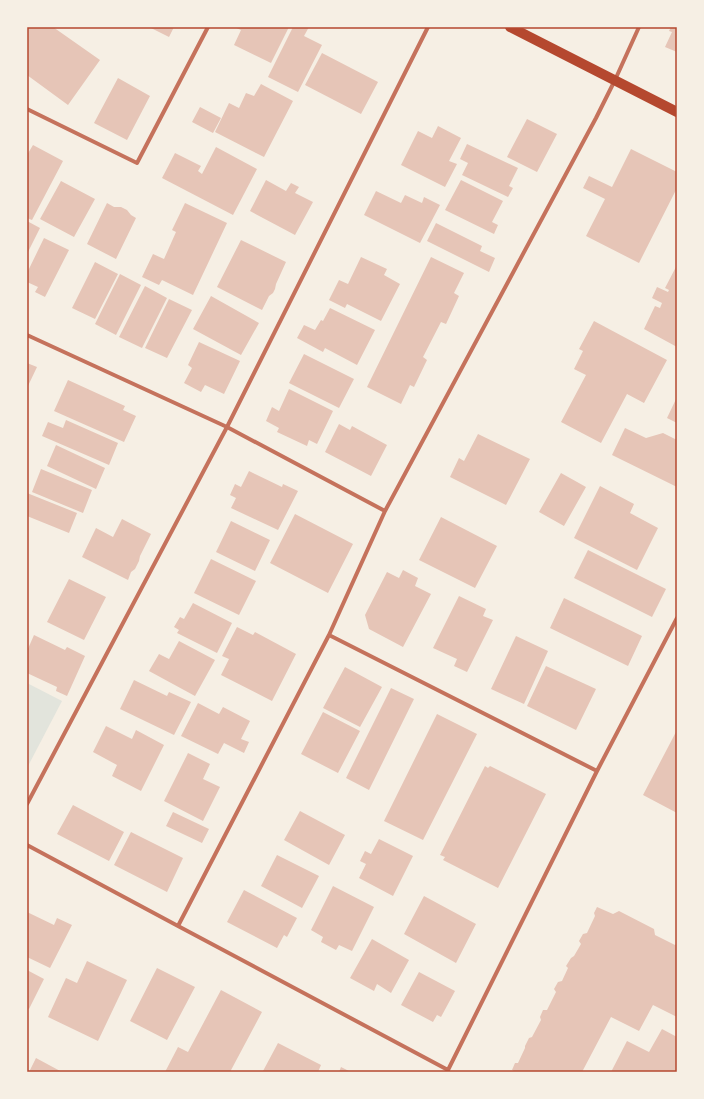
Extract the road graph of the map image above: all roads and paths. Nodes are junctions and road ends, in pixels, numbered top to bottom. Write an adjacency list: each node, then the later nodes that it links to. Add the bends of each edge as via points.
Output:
1 (208, 27): 6 (street, via 137,163)
2 (428, 27): 9 (street)
3 (510, 27): 5 (main road)
4 (639, 27): 5 (street)
5 (615, 80): 7 (main road); 10 (street)
6 (27, 109)
7 (677, 112)
8 (27, 335): 9 (street)
9 (227, 427): 10 (street); 14 (street)
10 (385, 511): 12 (street)
11 (677, 618): 13 (street)
12 (329, 635): 13 (street); 16 (street)
13 (597, 771): 17 (street)
14 (27, 804)
15 (27, 845): 16 (street)
16 (178, 926): 17 (street)
17 (448, 1071)

